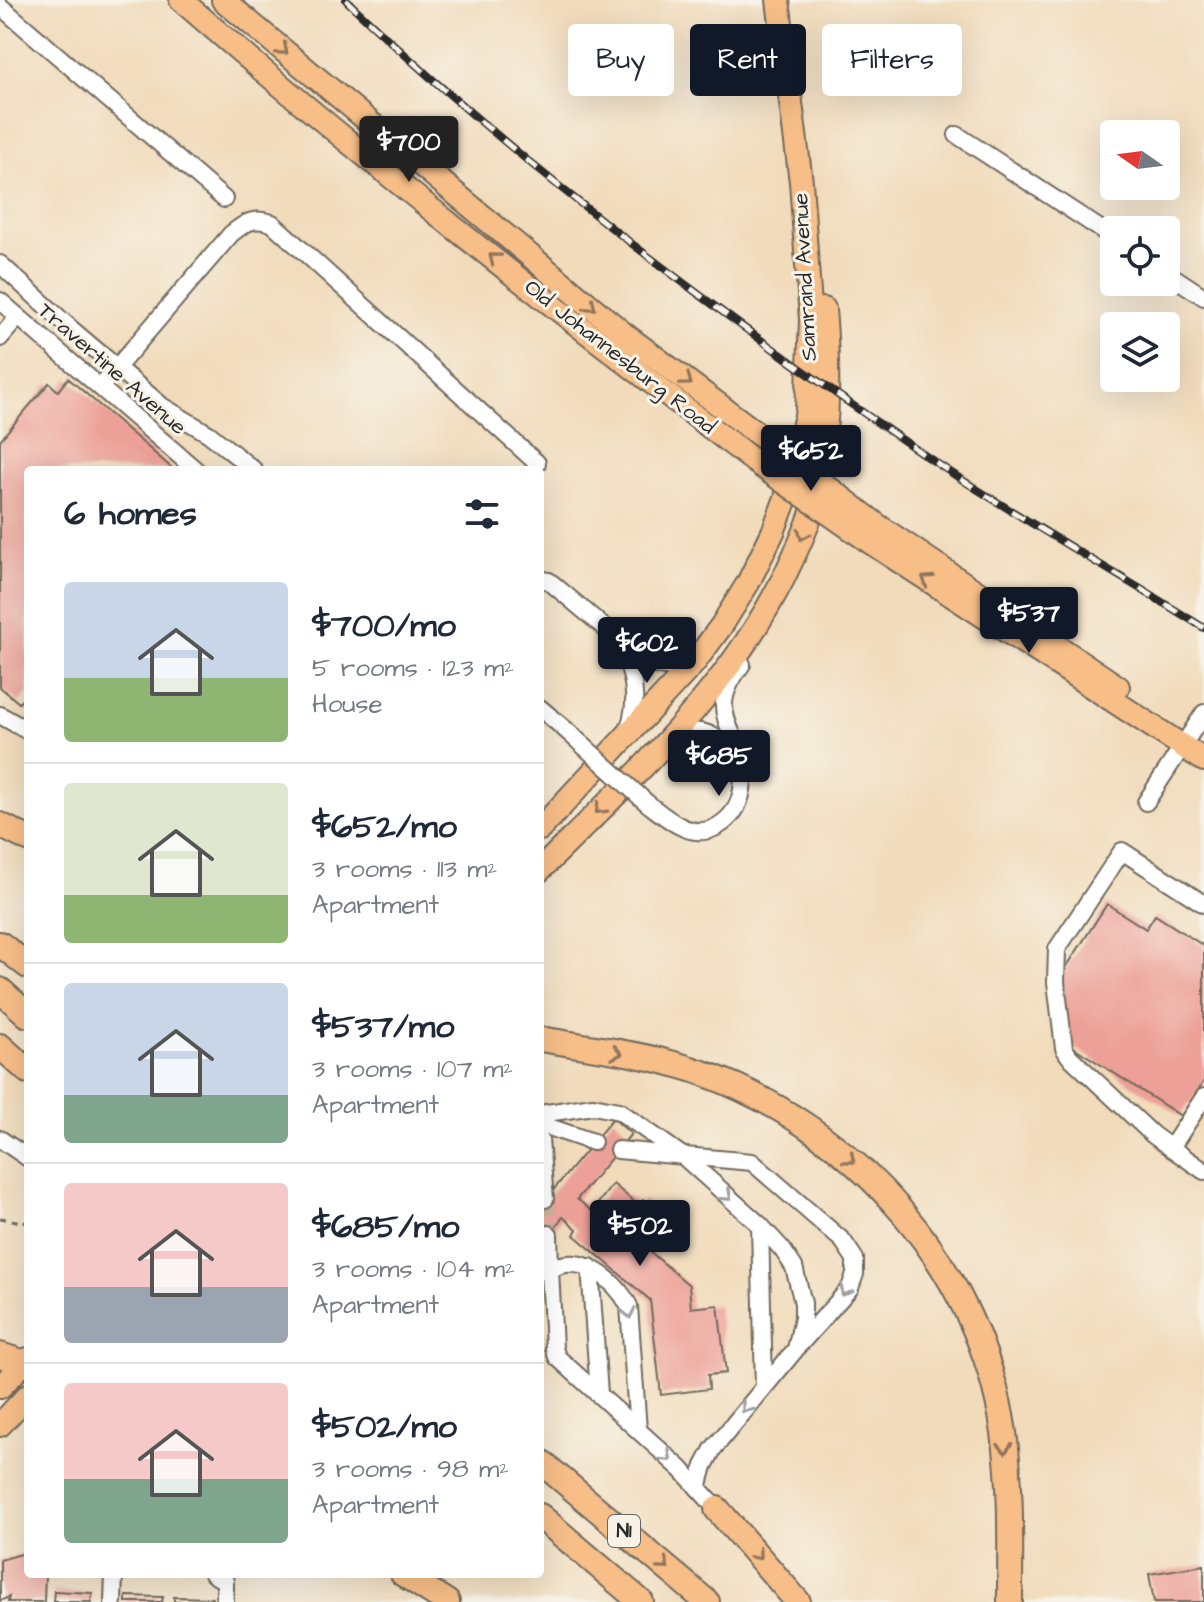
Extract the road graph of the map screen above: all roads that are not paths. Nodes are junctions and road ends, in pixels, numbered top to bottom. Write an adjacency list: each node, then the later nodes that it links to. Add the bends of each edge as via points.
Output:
1 (181, 0): 20 (main road, Old Johannesburg Road, one-way to 1, bridge, via 754,461 597,341 311,112)
2 (223, 0): 20 (main road, Old Johannesburg Road, one-way to 20, bridge, via 624,334 770,443)
3 (778, 0): 6 (main road)
4 (0, 6): 7 (street)
5 (957, 135): 8 (street)
6 (801, 182): 22 (main road, Samrand Avenue, one-way to 22, via 822,290 828,409 811,515); 24 (main road, Samrand Avenue, via 811,353 797,457 786,498 754,570)
7 (224, 199)
8 (1100, 229)
9 (0, 264): 15 (street)
10 (1180, 281): 11 (street)
11 (1204, 297)
12 (0, 301): 13 (street, Travertine Avenue)
13 (18, 317): 14 (street); 16 (street, Travertine Avenue)
14 (0, 338)
15 (117, 368): 16 (street); 17 (street, via 231,234 248,220 261,220 272,223); 19 (street)
16 (101, 386): 18 (street, Travertine Avenue)
17 (537, 463)
18 (191, 466)
19 (249, 466)
20 (875, 534): 31 (main road, Old Johannesburg Road)
21 (544, 580): 23 (street)
22 (776, 595): 29 (main road, Samrand Avenue, via 736,659); 32 (street, via 726,692 724,713)
23 (616, 636): 24 (street, via 656,667); 30 (street, via 635,693)
24 (694, 663): 30 (main road, Samrand Avenue)
25 (544, 711): 32 (street, bridge, via 647,803 681,828 698,832 711,830 734,812 744,779)
26 (1204, 713): 31 (street)
27 (0, 715): 28 (street)
28 (24, 729)
29 (669, 738): 32 (street, via 689,730 706,732); 38 (main road, Samrand Avenue, one-way to 38)
30 (624, 740): 36 (main road, Samrand Avenue)
31 (1192, 742): 33 (main road, Old Johannesburg Road); 34 (street)
32 (739, 757)
33 (1204, 760)
34 (1146, 802)
35 (0, 825): 37 (highway)
36 (544, 825)
37 (24, 837)
38 (544, 866)
39 (1204, 904): 52 (street, via 1122,851 1057,949 1064,1048)
40 (0, 944): 41 (highway)
41 (24, 963)
42 (0, 990): 43 (highway)
43 (24, 1011)
44 (544, 1040): 86 (highway, one-way to 86, via 661,1061 739,1088 831,1143 898,1206 957,1288 990,1372 1004,1433)
45 (0, 1046): 46 (highway)
46 (24, 1067)
47 (1204, 1097): 52 (street)
48 (544, 1113): 55 (street, via 605,1106)
49 (544, 1125): 51 (street)
50 (0, 1140): 54 (street)
51 (593, 1142)
52 (1171, 1148): 56 (street)
53 (618, 1150): 55 (street)
54 (24, 1156)
55 (684, 1157): 59 (street, one-way to 59); 63 (street, one-way to 63, via 752,1162 851,1250 855,1274 850,1288)
56 (1204, 1171)
57 (544, 1187): 58 (street)
58 (545, 1199)
59 (760, 1225): 63 (street, via 782,1249 800,1284 803,1318); 68 (street)
60 (549, 1234): 62 (street)
61 (590, 1267): 62 (street, via 571,1261); 69 (street); 72 (street, one-way to 72, via 621,1292 629,1306)
62 (545, 1270): 69 (street, via 557,1357)
63 (796, 1349): 68 (street)
64 (0, 1355): 65 (highway)
65 (24, 1361)
66 (24, 1365): 67 (main road)
67 (0, 1387)
68 (764, 1387): 74 (street, one-way to 74, via 713,1449)
69 (599, 1394): 72 (street)
70 (24, 1399): 71 (main road)
71 (0, 1425)
72 (638, 1430): 74 (street, one-way to 74)
73 (544, 1464): 84 (highway, N1, one-way to 84)
74 (698, 1488): 75 (street)
75 (717, 1509): 85 (highway, one-way to 85)
76 (544, 1519): 83 (highway, N1)
77 (114, 1578): 80 (street)
78 (220, 1578): 81 (street, via 225,1581)
79 (409, 1578): 82 (highway)
80 (113, 1602)
81 (225, 1602)
82 (447, 1602)
83 (641, 1602)
84 (707, 1602)
85 (798, 1602)
86 (1010, 1602)

